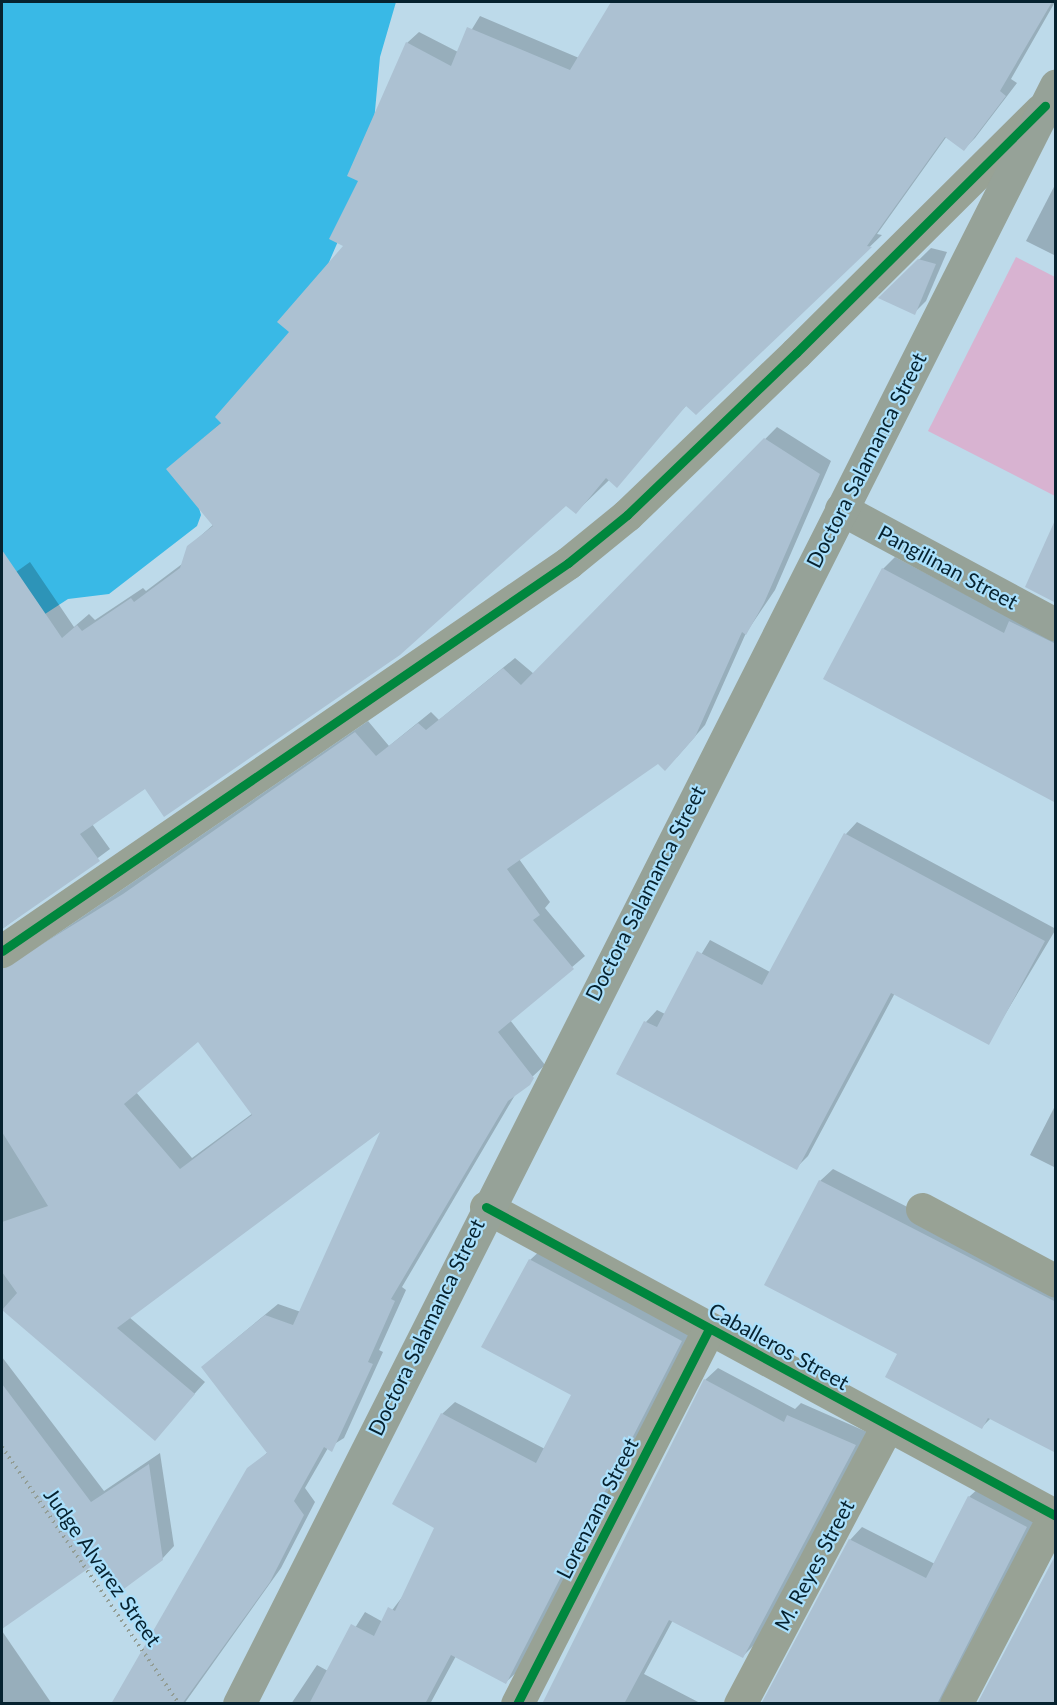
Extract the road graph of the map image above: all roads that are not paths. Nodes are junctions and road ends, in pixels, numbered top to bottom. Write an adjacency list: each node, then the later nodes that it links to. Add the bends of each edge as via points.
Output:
1 (1050, 95): 2 (main road, Doctora Salamanca Street); 4 (street, via 779,369 627,515 568,563)
2 (841, 509): 3 (main road, Pangilinan Street); 5 (main road, Doctora Salamanca Street)
3 (1056, 625)
4 (2, 951)
5 (486, 1207): 8 (street, Caballeros Street); 11 (main road, Doctora Salamanca Street)
6 (922, 1209): 7 (street)
7 (1056, 1281)
8 (709, 1329): 9 (street, Caballeros Street); 12 (street, Lorenzana Street)
9 (887, 1426): 10 (street, Caballeros Street); 13 (street, M. Reyes Street)
10 (1055, 1516): 14 (street)
11 (239, 1704)
12 (517, 1704)
13 (740, 1704)
14 (956, 1704)

